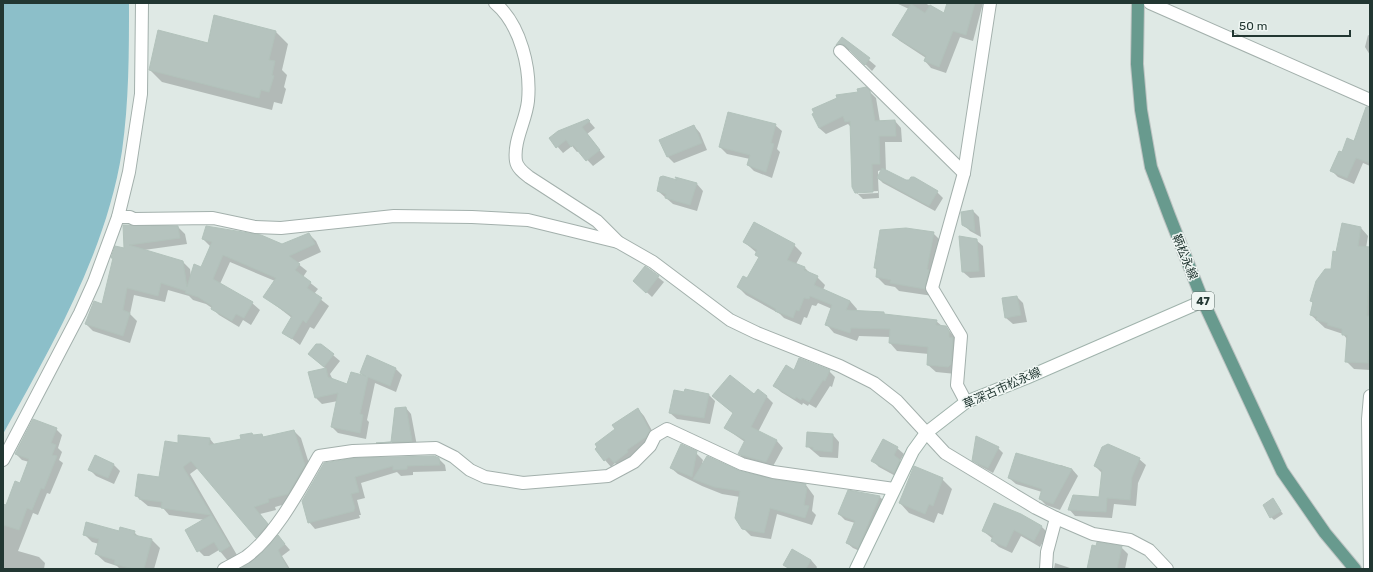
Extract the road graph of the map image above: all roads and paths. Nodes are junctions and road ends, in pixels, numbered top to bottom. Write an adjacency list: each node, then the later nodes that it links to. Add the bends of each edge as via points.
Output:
1 (142, 3): 9 (street, via 141,94 129,172)
2 (495, 3): 10 (street, via 507,14 517,33 527,71 528,101 517,147 516,162 520,170 597,220)
3 (990, 3): 8 (street)
4 (1138, 3): 11 (main road, 鞆松永線 / 47, via 1137,64 1141,110 1151,167)
5 (1150, 3): 7 (street)
6 (840, 51): 8 (street)
7 (1370, 100)
8 (964, 173): 13 (street, via 932,288 961,336 957,385)
9 (118, 217): 10 (street, via 214,218 255,227 281,228 394,216 472,217 528,220); 16 (street, via 80,313)
10 (618, 242): 15 (street, via 653,262 730,320 874,383 897,401)
11 (1203, 301): 13 (street, 草深古市松永線); 23 (main road, 鞆松永線 / 47, via 1282,471 1325,533)
12 (1370, 396): 14 (street)
13 (966, 402): 15 (street, 草深古市松永線)
14 (1369, 419): 24 (street)
15 (926, 432): 17 (street, 草深古市松永線, via 913,450); 18 (street, via 945,453)
16 (3, 460)
17 (894, 489): 19 (street, via 773,472 742,464 667,429 655,436 650,446 634,462 608,476 523,483 485,476 470,470 454,457 436,448 353,451 319,456 292,502 268,535 247,556); 20 (street, 草深古市松永線)
18 (1056, 518): 21 (street, via 1047,552); 22 (street, via 1094,534 1130,540 1149,550)
19 (227, 568)
20 (856, 569)
21 (1046, 569)
22 (1167, 569)
23 (1355, 569)
24 (1370, 569)

